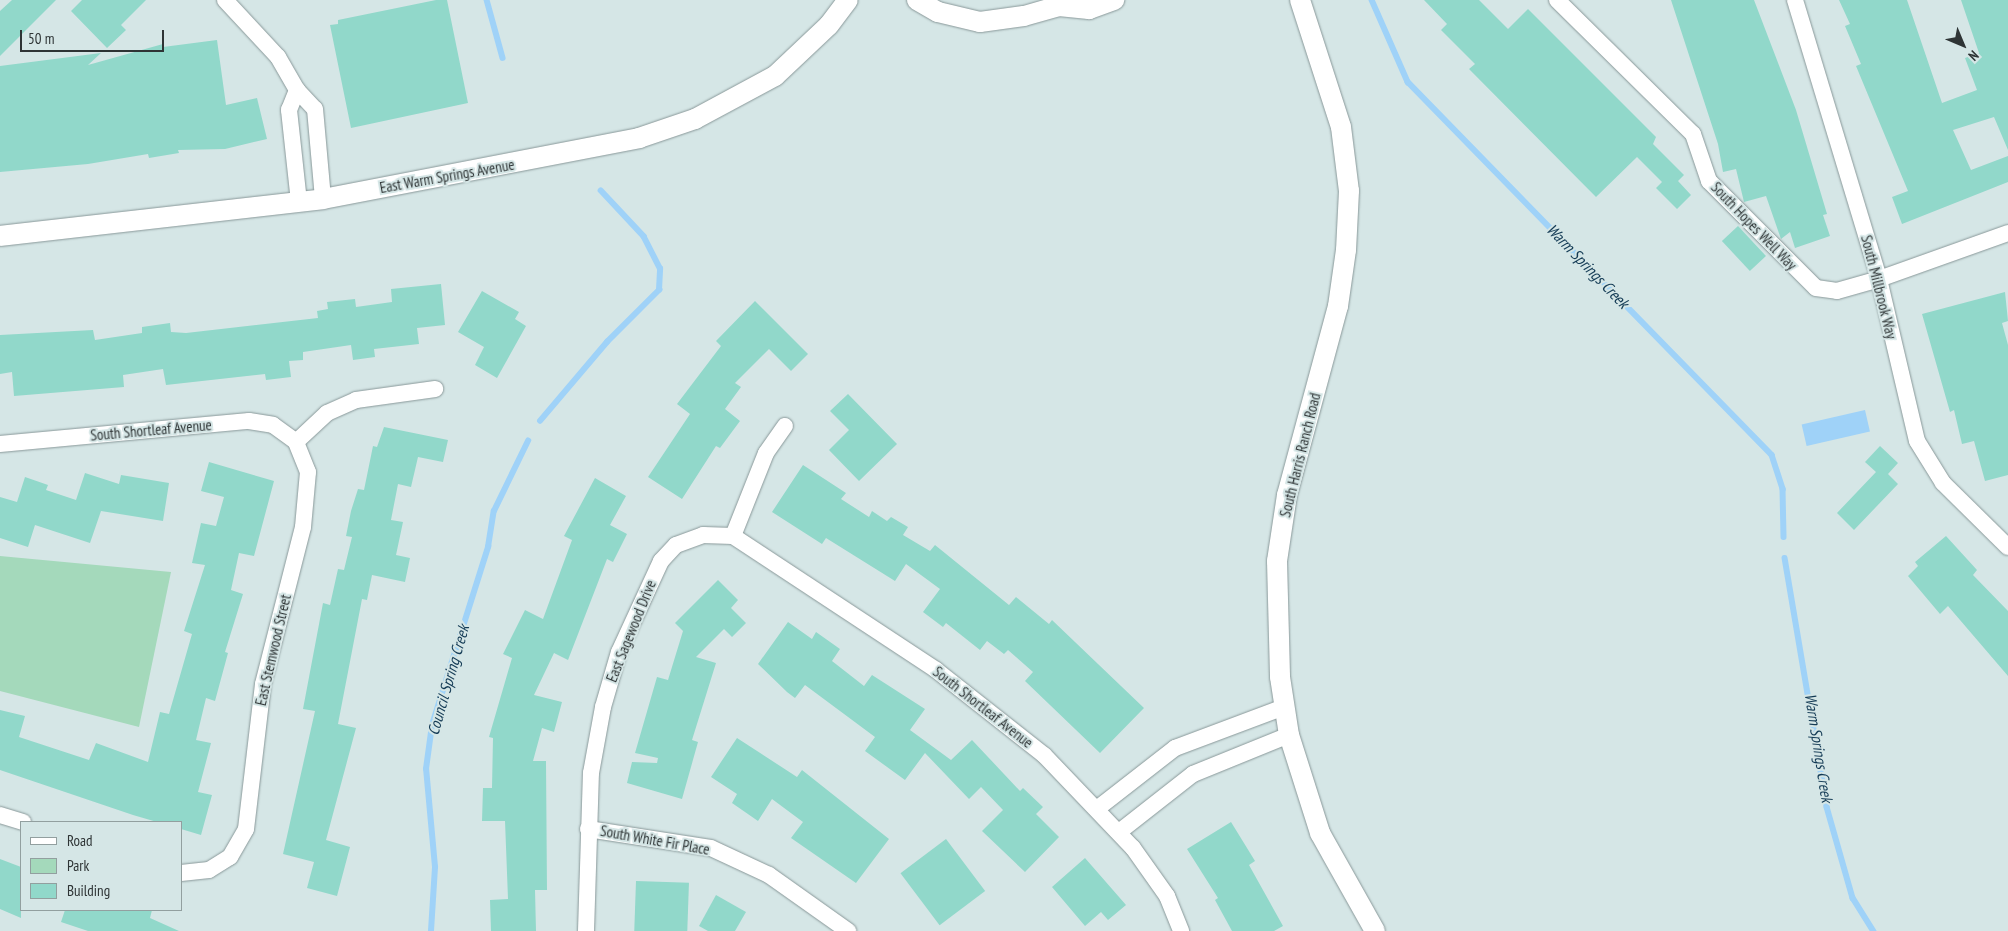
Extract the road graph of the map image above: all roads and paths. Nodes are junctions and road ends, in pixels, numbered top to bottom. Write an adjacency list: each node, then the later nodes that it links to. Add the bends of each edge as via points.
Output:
1 (226, 0): 9 (street, via 278,56)
2 (848, 0): 10 (street, East Warm Springs Avenue, via 829,25 775,76 695,119 639,138 570,154)
3 (917, 0): 8 (street, via 938,12 980,22 1024,16)
4 (1114, 0): 8 (street, via 1089,9)
5 (1300, 0): 21 (street, South Harris Ranch Road, via 1341,127 1349,191 1346,250 1338,306 1287,495 1277,561 1276,613)
6 (1557, 0): 14 (street, South Hopes Well Way, via 1693,134 1710,181 1804,279 1826,291)
7 (1795, 0): 14 (street, South Millbrook Way)
8 (1062, 3)
9 (298, 90): 10 (street, via 316,109); 11 (street, via 289,110)
10 (323, 199): 11 (street, East Warm Springs Avenue)
11 (299, 202): 13 (street, East Warm Springs Avenue)
12 (2008, 233): 14 (street, South Hopes Well Way)
13 (0, 236)
14 (1879, 279): 20 (street, South Millbrook Way, via 1917,441 1943,483)
15 (435, 389): 17 (street, via 356,400 328,413)
16 (786, 426): 19 (street, via 766,453)
17 (296, 442): 18 (street, South Shortleaf Avenue, via 273,425 249,421); 28 (street, East Stemwood Street, via 308,472 303,527 263,684 246,829 230,857 209,870)
18 (0, 444)
19 (733, 536): 23 (street, South Shortleaf Avenue, via 944,676 1044,755); 26 (street, East Sagewood Drive, via 703,536 676,545 660,561 641,598 603,707 591,773)
20 (2008, 547)
21 (1284, 706): 22 (street, South Harris Ranch Road); 23 (street, via 1175,748)
22 (1289, 735): 27 (street, via 1193,774); 32 (street, South Harris Ranch Road, via 1320,833)
23 (1098, 808): 27 (street, South Shortleaf Avenue)
24 (0, 815): 25 (street)
25 (20, 821)
26 (588, 829): 29 (street, East Sagewood Drive); 30 (street, South White Fir Place, via 711,848 769,875)
27 (1119, 832): 31 (street, South Shortleaf Avenue, via 1167,896)
28 (182, 873)
29 (586, 931)
30 (848, 931)
31 (1181, 931)
32 (1375, 931)

